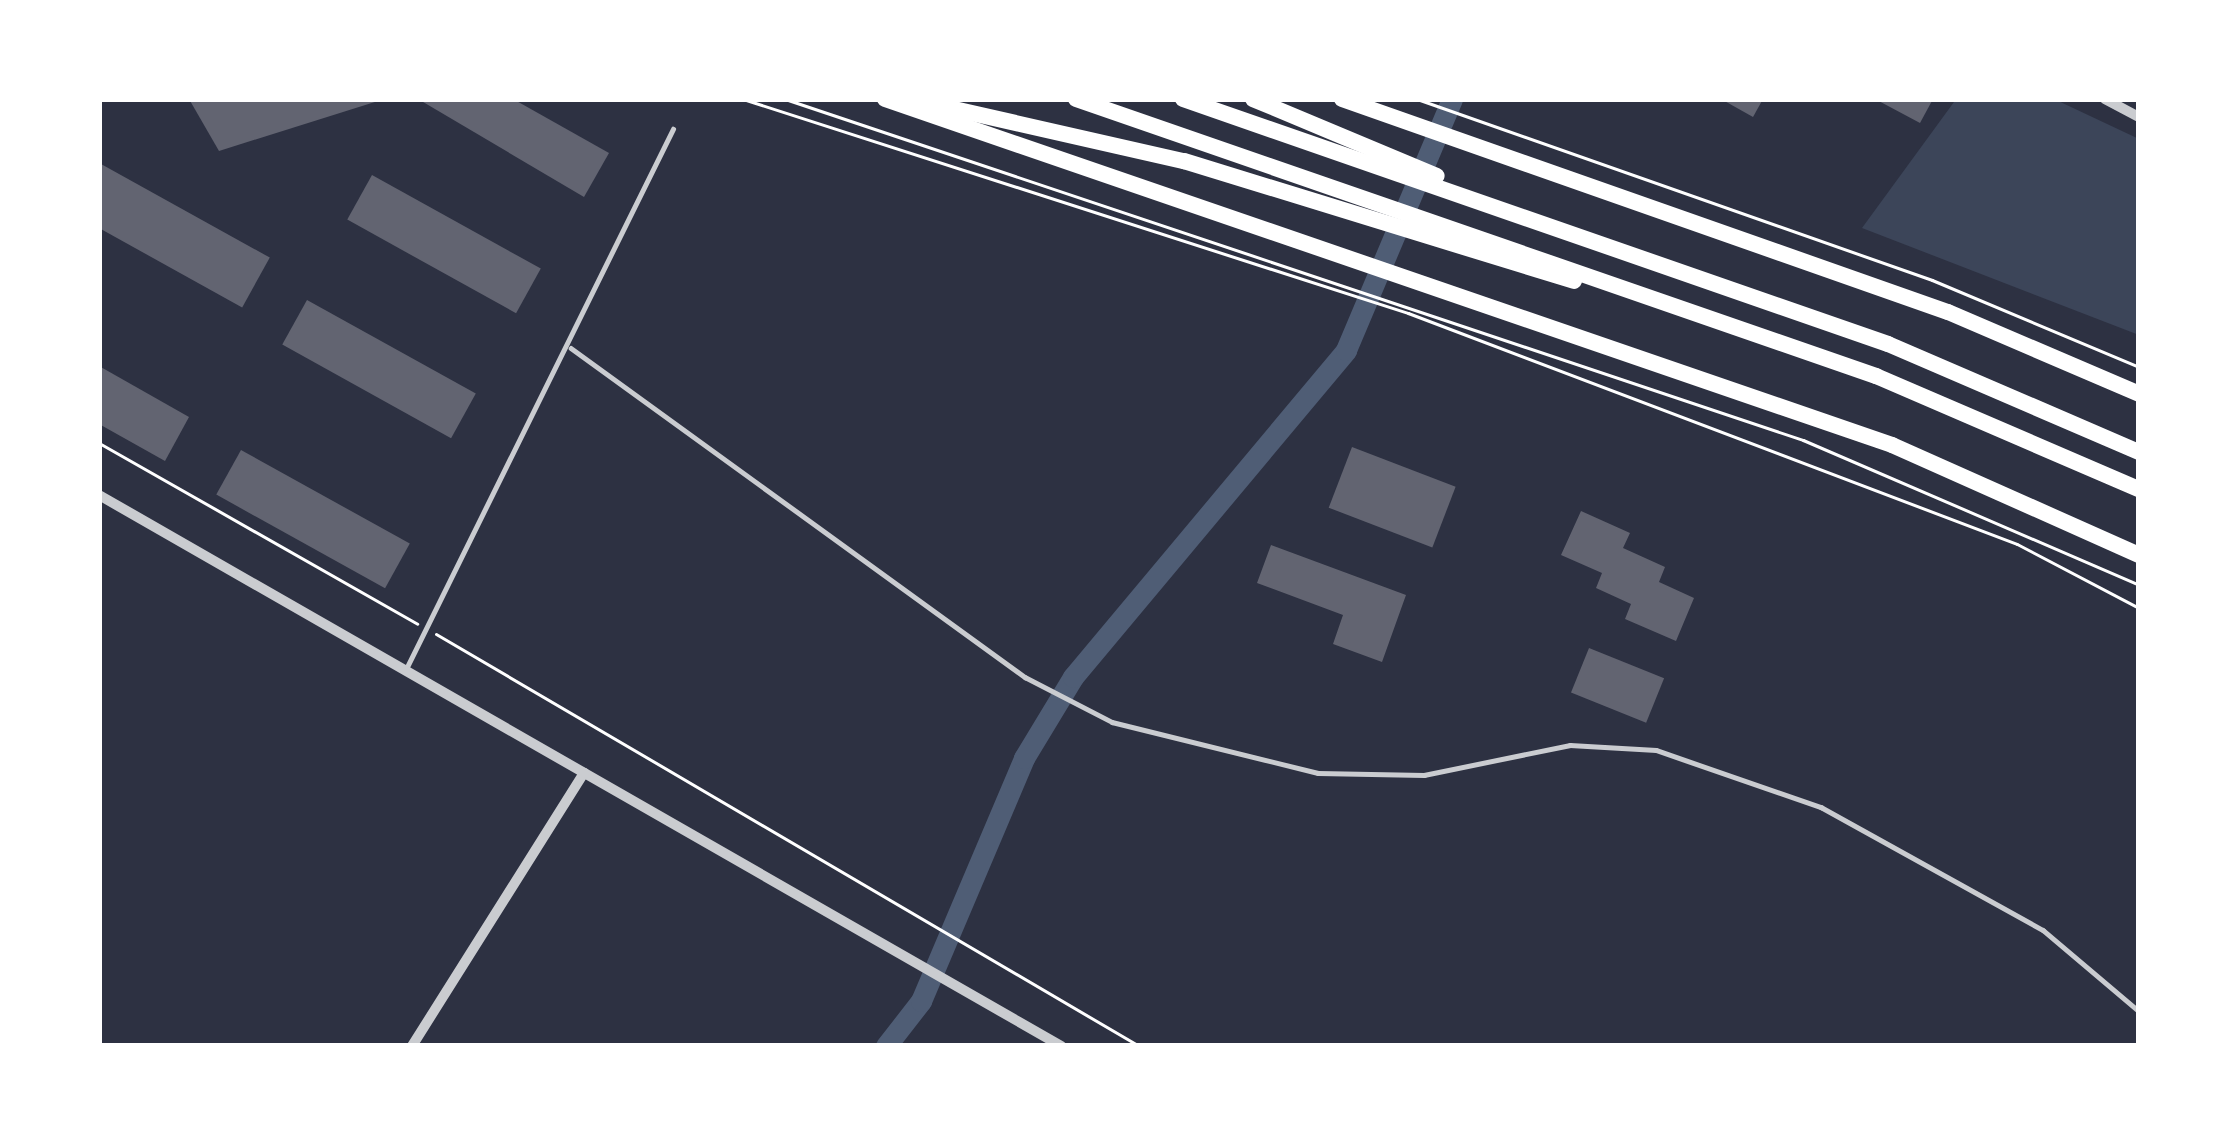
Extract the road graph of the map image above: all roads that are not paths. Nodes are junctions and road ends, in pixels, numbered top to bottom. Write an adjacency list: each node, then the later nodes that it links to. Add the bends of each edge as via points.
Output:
1 (885, 99): 17 (main road, via 1892,445)
2 (910, 99): 11 (main road, via 1184,160 1358,218)
3 (1076, 99): 11 (main road, via 1364,198)
4 (1183, 99): 10 (main road)
5 (1253, 99): 10 (main road)
6 (1342, 99): 13 (main road, via 1948,312)
7 (2105, 99): 8 (street)
8 (2139, 117)
9 (673, 129): 12 (lane)
10 (1379, 158): 14 (main road, via 1888,344)
11 (1443, 235): 15 (main road, via 1876,376)
12 (571, 348): 18 (lane); 20 (lane, via 1025,677 1112,722 1318,773 1424,775 1570,745 1656,749 1821,808 2043,930)
13 (2139, 394)
14 (2139, 452)
15 (2138, 489)
16 (99, 496): 18 (street)
17 (2139, 555)
18 (405, 670): 19 (street)
19 (584, 773): 21 (street); 22 (street)
20 (2139, 1011)
21 (1022, 1024): 23 (street); 24 (street)
22 (412, 1046)
23 (1032, 1046)
24 (1061, 1046)

